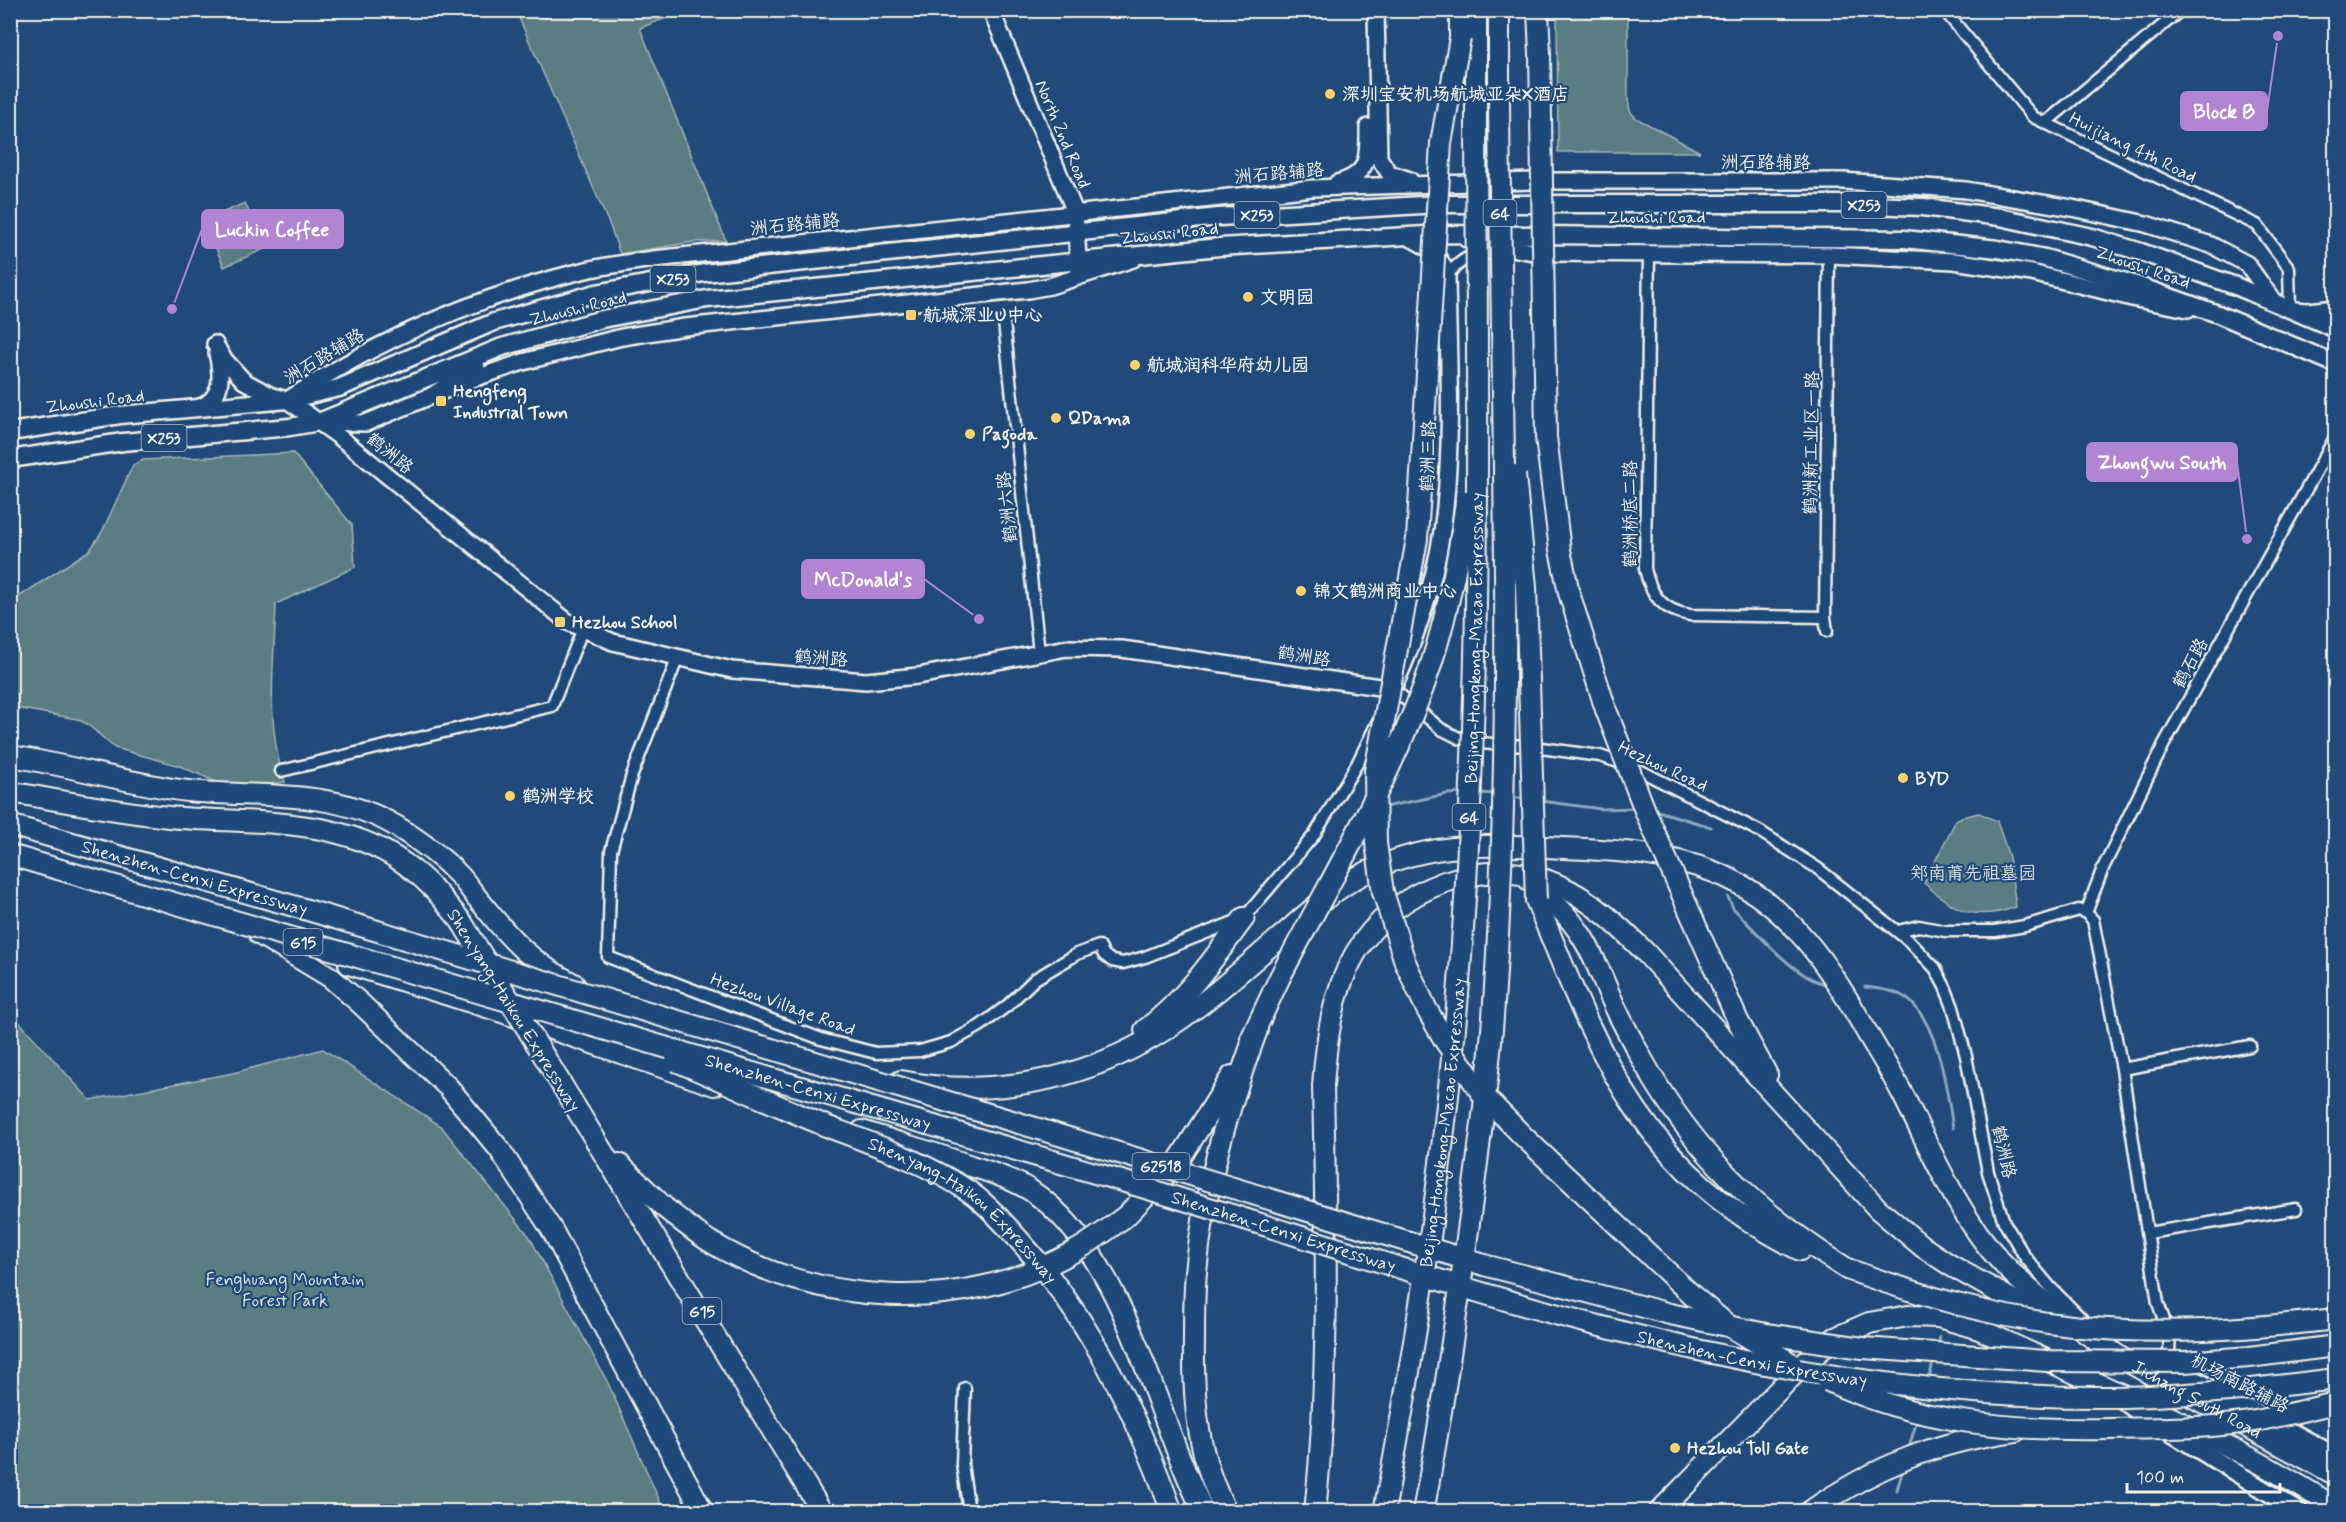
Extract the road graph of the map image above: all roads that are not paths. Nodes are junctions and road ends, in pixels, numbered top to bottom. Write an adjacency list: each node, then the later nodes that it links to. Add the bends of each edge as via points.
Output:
1 (991, 10): 14 (main road, North 2nd Road)
2 (1366, 10): 13 (main road, via 1366,162 1355,176)
3 (1376, 10): 12 (main road, via 1379,158 1396,177)
4 (1461, 10): 75 (highway, bridge, via 1460,38 1441,143 1417,539 1375,771 1376,843 1383,892 1405,962 1445,1041 1483,1095 1729,1326 1795,1366 1867,1397 1946,1418)
5 (1476, 10): 10 (highway, Beijing-Hongkong-Macao Expressway / G4)
6 (1499, 10): 29 (highway, Beijing-Hongkong-Macao Expressway / G4, bridge)
7 (1538, 10): 62 (highway, bridge, via 1546,437 1560,550 1585,647 1646,813 1738,1021)
8 (1944, 10): 11 (street, Huijiang 4th Road, via 2033,117)
9 (2181, 10): 11 (street)
10 (1476, 118): 58 (highway, bridge, via 1466,250 1466,499 1450,598 1424,686 1395,754 1279,979); 86 (highway, Beijing-Hongkong-Macao Expressway / G4, bridge, via 1476,563 1467,861 1456,1018 1440,1159 1424,1280)
11 (2045, 123): 25 (street, Huijiang 4th Road, via 2257,225 2289,268)
12 (1437, 184): 13 (main road, 洲石路辅路); 25 (main road, 洲石路辅路, via 1843,181 1966,190 2125,219 2211,245 2247,264)
13 (1313, 188): 14 (main road, 洲石路辅路)
14 (1075, 212): 15 (main road, North 2nd Road); 34 (main road, 洲石路辅路, via 592,269 467,308 380,345)
15 (1077, 233): 23 (main road, North 2nd Road); 25 (main road, Zhoushi Road / X253, via 1219,217 1439,204 1923,207 2000,217 2092,237); 34 (main road, Zhoushi Road / X253, via 704,273 596,293 494,322 339,388)
16 (1442, 234): 17 (main road, Zhoushi Road / X253); 18 (main road, Zhoushi Road / X253); 19 (main road)
17 (1406, 236): 23 (main road, Zhoushi Road / X253, via 1219,247 1147,255); 24 (main road, 鹤洲三路, via 1426,245 1440,258)
18 (1833, 238): 21 (main road); 27 (main road, Zhoushi Road / X253, via 1951,243 2045,258)
19 (1538, 253): 20 (main road); 24 (street, via 1471,255)
20 (1649, 254): 21 (main road); 40 (street, 鹤洲桥底二路, via 1647,579 1655,594 1675,613)
21 (1766, 254): 22 (main road)
22 (1829, 255): 27 (main road, via 1954,261 2062,280); 40 (street, 鹤洲新工业区一路)
23 (1079, 269): 31 (main road, Zhoushi Road / X253, via 707,299 602,319); 33 (main road, via 1050,286 1028,290 622,337 523,362)
24 (1446, 275): 45 (main road, 鹤洲三路, via 1449,417 1445,507 1432,584)
25 (2283, 306): 26 (main road, via 2308,311); 30 (main road, Zhoushi Road / X253)
26 (2336, 308)
27 (2218, 315): 32 (main road, Zhoushi Road / X253)
28 (1004, 322): 43 (street, 鹤洲六路)
29 (1501, 329): 66 (highway, bridge, via 1526,587 1536,900 1596,1043 1614,1078 1659,1142 1691,1175 1741,1216 1803,1252); 87 (highway, Beijing-Hongkong-Macao Expressway / G4, bridge, via 1504,714 1492,1019 1459,1298)
30 (2336, 329)
31 (502, 347): 33 (main road); 36 (main road, Zhoushi Road / X253)
32 (2336, 364)
33 (432, 396): 36 (main road, via 366,423)
34 (287, 400): 35 (main road, Zhoushi Road / X253); 35 (main road, 鹤洲路, via 244,381 215,344 219,390); 36 (main road, 鹤洲路)
35 (193, 410): 37 (main road, Zhoushi Road / X253, via 120,415)
36 (319, 422): 39 (main road, Zhoushi Road / X253, via 123,442); 41 (main road, 鹤洲路, via 568,622)
37 (10, 432)
38 (2336, 436): 53 (street, 鹤石路, via 2164,744 2103,868)
39 (10, 459)
40 (1825, 617): 42 (street, 鹤洲新工业区一路)
41 (584, 628): 44 (main road, 鹤洲路, via 613,642); 47 (street, via 552,706)
42 (1827, 631)
43 (1038, 653): 44 (main road, 鹤洲路, via 918,676 866,681 732,670); 45 (main road, 鹤洲路, via 1067,648 1122,648)
44 (678, 657): 54 (street, Hezhou Village Road, via 632,775 611,851 608,957 821,1039 876,1053 920,1051 951,1042 980,1026 1035,979 1077,954 1099,946 1112,961 1123,963)
45 (1393, 689): 54 (street, Hezhou Village Road, via 1357,765 1315,834); 55 (street, Hezhou Road, via 1441,729 1461,739 1600,756 1633,767 1759,831 1817,868)
46 (10, 756): 61 (highway, via 189,791 289,795 364,811 395,825 431,850 461,877 504,931 549,972 577,986 837,1065 916,1084 958,1088 1031,1083)
47 (281, 771)
48 (10, 792): 63 (highway, Shenyang-Haikou Expressway / G15, bridge, via 129,813 320,827 386,850 415,871 461,921)
49 (10, 825): 68 (highway, Shenzhen-Cenxi Expressway / G2518, bridge, via 315,912 1484,1265 1670,1314 1766,1334 1863,1348 2047,1361 2185,1362)
50 (10, 855): 57 (highway, Shenzhen-Cenxi Expressway / G15, bridge)
51 (10, 861): 56 (highway)
52 (1524, 875): 62 (highway, via 1557,884 1616,923); 66 (highway, via 1580,933 1644,1062 1702,1149 1780,1224); 85 (highway, via 1504,872 1457,878 1413,897 1372,931 1355,954 1342,983 1326,1052 1323,1086 1327,1286 1323,1430)
53 (2086, 913): 55 (street, via 2079,910 1995,931 1945,931 1919,926); 60 (street, via 2093,920)
54 (1244, 918): 61 (highway, via 1175,1004 1134,1038)
55 (1898, 931): 69 (street, 鹤洲路, via 1935,968 1946,987 1966,1056 1988,1172 2004,1222 2038,1274)
56 (259, 934): 79 (highway, via 330,977 448,1087 500,1150 552,1230); 83 (highway, via 667,1070 960,1162 1030,1190 1056,1211 1101,1270 1134,1339)
57 (596, 1027): 71 (highway, Shenzhen-Cenxi Expressway / G2518, bridge, via 1107,1177 1567,1318 1765,1364 1968,1391 2113,1398); 82 (highway, Shenyang-Haikou Expressway / G15, bridge, via 826,1126 893,1150 971,1193 1003,1221 1077,1312 1132,1414)
58 (1257, 1030): 63 (highway, bridge, via 1177,1163 1128,1215 1074,1252 1015,1277 947,1293 872,1295 836,1289 737,1256 709,1241 665,1208 627,1173); 84 (highway, via 1218,1150 1196,1271 1194,1374 1199,1434 1212,1482)
59 (2250, 1047): 60 (street)
60 (2122, 1069): 65 (street)
61 (1080, 1070): 69 (highway, via 1134,1048 1167,1028 1215,993 1325,898 1365,873 1408,856 1454,846 1511,845 1625,852 1694,865 1717,873 1764,900 1806,939 1841,986 1948,1185 1979,1234 2031,1290)
62 (1786, 1109): 69 (highway, via 1878,1209 1923,1247)
63 (579, 1113): 80 (highway, Shenyang-Haikou Expressway / G15)
64 (2296, 1209): 65 (street)
65 (2148, 1233): 70 (street, via 2158,1303 2170,1336)
66 (1847, 1269): 67 (highway, bridge, via 1926,1297 2071,1326 2186,1331)
67 (2336, 1319)
68 (2336, 1346)
69 (2121, 1358): 70 (main road, 机场南路辅路); 77 (highway, Jichang South Road)
70 (2167, 1368): 76 (main road, 机场南路辅路)
71 (2336, 1379)
72 (965, 1388): 81 (street, via 962,1464)
73 (2108, 1390): 78 (highway, Jichang South Road, via 2232,1447); 88 (highway, Jichang South Road, via 1979,1329 1951,1320 1908,1316 1869,1323 1835,1338 1805,1363); 90 (main road)
74 (2336, 1403): 75 (highway, bridge, via 2254,1421 2201,1427)
75 (2030, 1430): 89 (highway, via 1981,1436 1914,1455 1865,1476)
76 (2336, 1456)
77 (2336, 1475)
78 (2336, 1508)
79 (703, 1512)
80 (822, 1512)
81 (969, 1512)
82 (1172, 1512)
83 (1204, 1512)
84 (1227, 1512)
85 (1315, 1512)
86 (1384, 1512)
87 (1423, 1512)
88 (1659, 1512)
89 (1809, 1512)
90 (2300, 1512)

